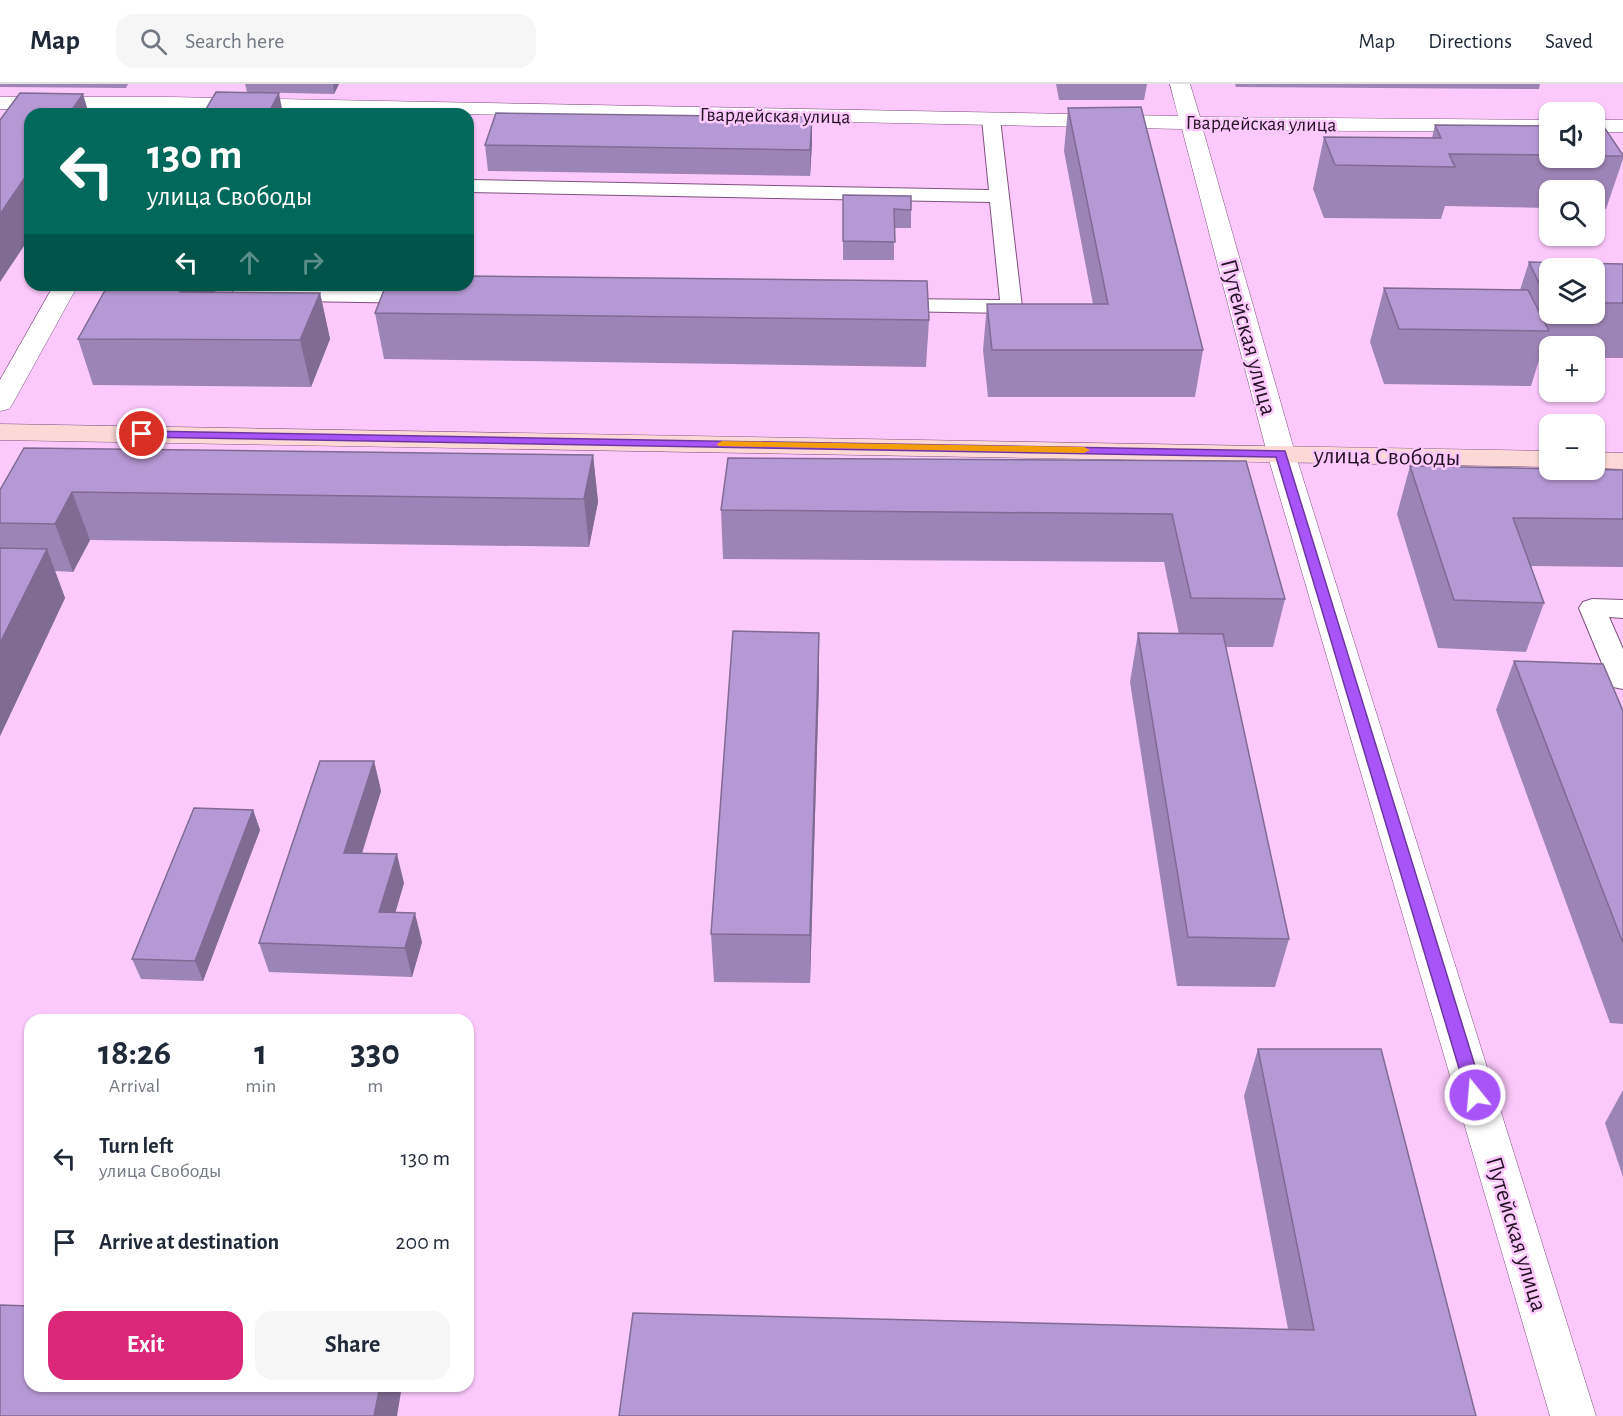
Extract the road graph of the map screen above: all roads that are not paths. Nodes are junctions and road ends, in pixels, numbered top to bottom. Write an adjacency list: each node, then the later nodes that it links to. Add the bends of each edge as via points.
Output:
1 (180, 84): 4 (street)
2 (1180, 84): 7 (street, Путейская улица)
3 (0, 103): 4 (street, Гвардейская улица)
4 (165, 108)
5 (474, 112): 6 (street, Гвардейская улица)
6 (991, 119): 7 (street, Гвардейская улица); 12 (lane)
7 (1191, 123): 8 (street, Гвардейская улица); 19 (street, Путейская улица)
8 (1539, 126)
9 (1605, 126): 10 (street)
10 (1623, 126)
11 (474, 186): 12 (lane)
12 (1000, 196): 16 (lane, via 1011,307)
13 (63, 291): 17 (street)
14 (245, 291): 15 (lane, via 243,294)
15 (435, 297)
16 (867, 304)
17 (0, 403)
18 (0, 432): 19 (street, улица Свободы)
19 (1281, 453): 20 (street, улица Свободы); 25 (street, Путейская улица)
20 (1539, 459)
21 (1605, 460): 22 (street)
22 (1623, 461)
23 (1623, 609): 24 (lane, via 1592,608)
24 (1623, 680)
25 (1573, 1416)

